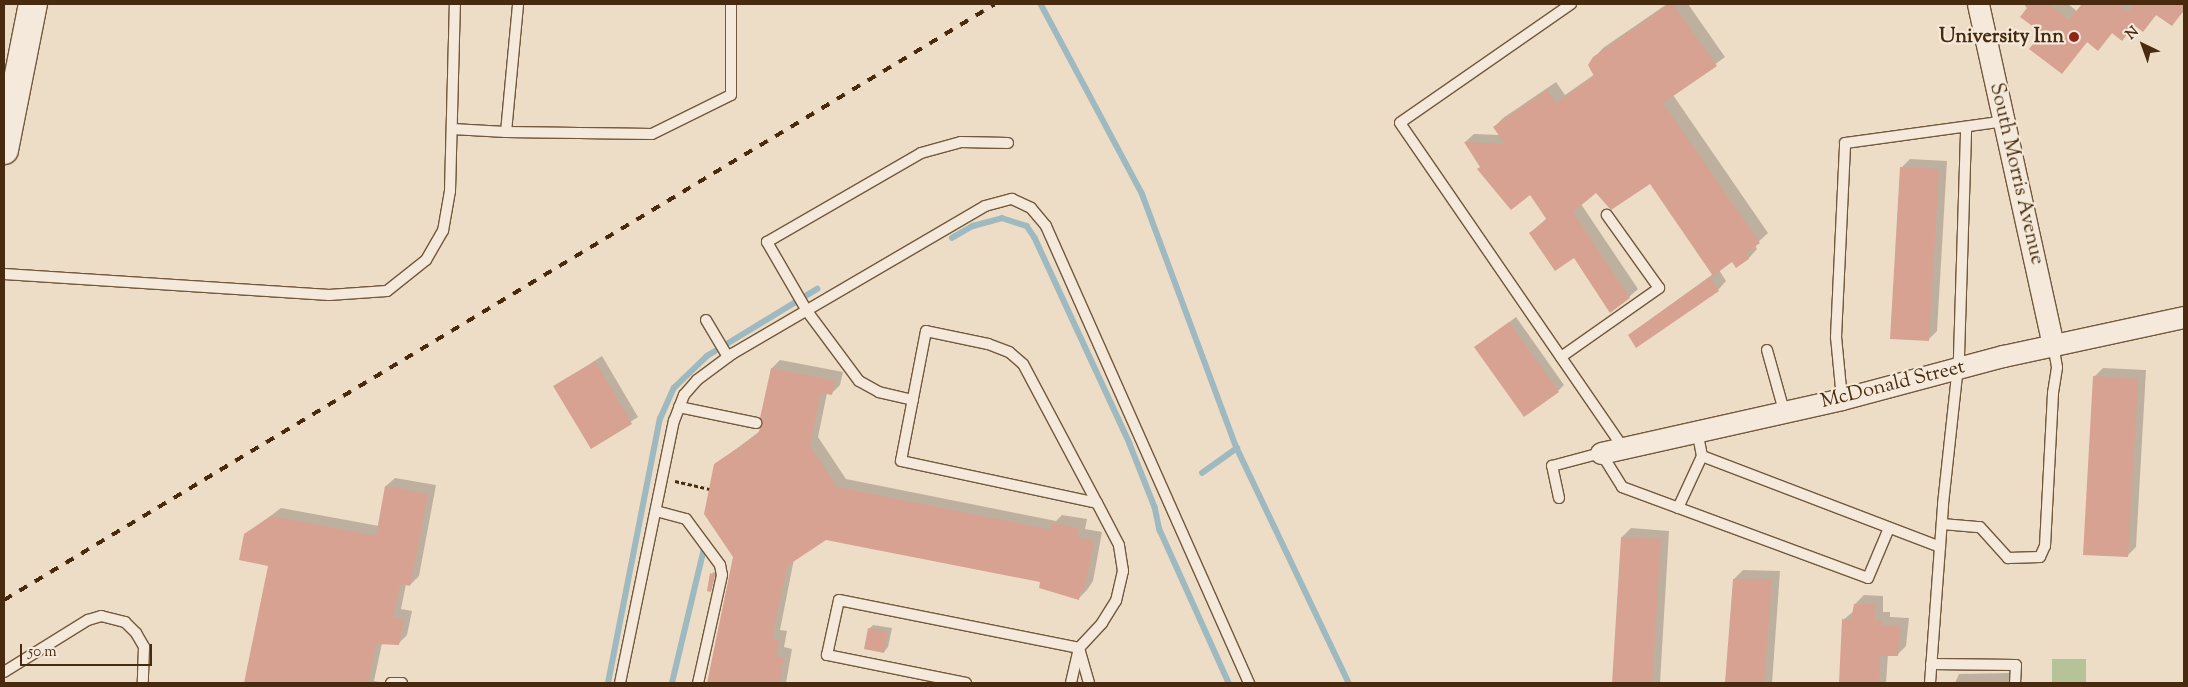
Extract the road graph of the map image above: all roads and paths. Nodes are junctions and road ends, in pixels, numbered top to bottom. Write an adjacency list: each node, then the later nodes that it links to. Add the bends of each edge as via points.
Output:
1 (34, 4): 11 (main road)
2 (455, 4): 9 (lane)
3 (518, 4): 10 (lane)
4 (731, 4): 10 (lane, via 731,95 652,134)
5 (1571, 4): 21 (lane, via 1400,124)
6 (1978, 4): 7 (street, South Morris Avenue)
7 (2005, 121): 8 (lane); 18 (street, South Morris Avenue)
8 (1966, 128): 22 (lane); 23 (lane, via 1845,143 1836,338)
9 (452, 129): 10 (lane); 14 (lane, via 450,191 443,231 426,260 387,291 329,295)
10 (506, 132)
11 (6, 141)
12 (1008, 143): 15 (lane, via 961,142 921,153 767,242)
13 (1607, 215): 21 (lane, via 1659,288)
14 (4, 274)
15 (807, 311): 20 (lane); 24 (lane, via 859,380 879,392); 52 (lane, via 985,206 1012,199 1031,208 1046,226)
16 (2184, 317): 18 (street, McDonald Street)
17 (706, 320): 20 (lane)
18 (2053, 344): 22 (street, McDonald Street); 38 (lane, via 2057,367 2045,546 2040,557 2008,558 1980,527)
19 (1767, 350): 26 (lane)
20 (728, 356): 25 (lane, via 697,380)
21 (1561, 357): 29 (lane)
22 (1957, 370): 23 (street, McDonald Street); 38 (lane)
23 (1842, 398): 26 (street, McDonald Street)
24 (913, 400): 35 (lane, via 901,461); 35 (lane, via 926,331 1009,352 1023,364)
25 (678, 406): 27 (lane); 32 (lane)
26 (1784, 412): 28 (street, McDonald Street)
27 (756, 423)
28 (1697, 431): 29 (street, McDonald Street); 31 (lane)
29 (1622, 447): 30 (street, McDonald Street)
30 (1601, 453): 34 (lane, via 1552,466); 36 (lane, via 1622,487)
31 (1702, 456): 36 (lane); 39 (lane)
32 (662, 478): 33 (path); 37 (lane)
33 (709, 489)
34 (1559, 498)
35 (1097, 503): 41 (lane, via 1119,545 1123,571 1116,601 1102,623)
36 (1678, 508): 39 (lane, via 1868,578)
37 (656, 511): 47 (lane); 48 (lane, via 686,519 720,565 722,575)
38 (1942, 524): 40 (lane)
39 (1889, 528): 40 (lane)
40 (1940, 547): 42 (lane)
41 (1079, 648): 49 (lane, via 839,600 827,656); 50 (lane); 51 (lane)
42 (1931, 664): 53 (lane); 54 (lane, via 2016,665)
43 (4, 672): 44 (lane, via 88,620 101,616 124,622 136,633 144,647)
44 (143, 683)
45 (391, 683): 46 (lane)
46 (402, 683)
47 (620, 683)
48 (698, 683)
49 (966, 683)
50 (1071, 683)
51 (1089, 683)
52 (1249, 683)
53 (1930, 683)
54 (2015, 683)

